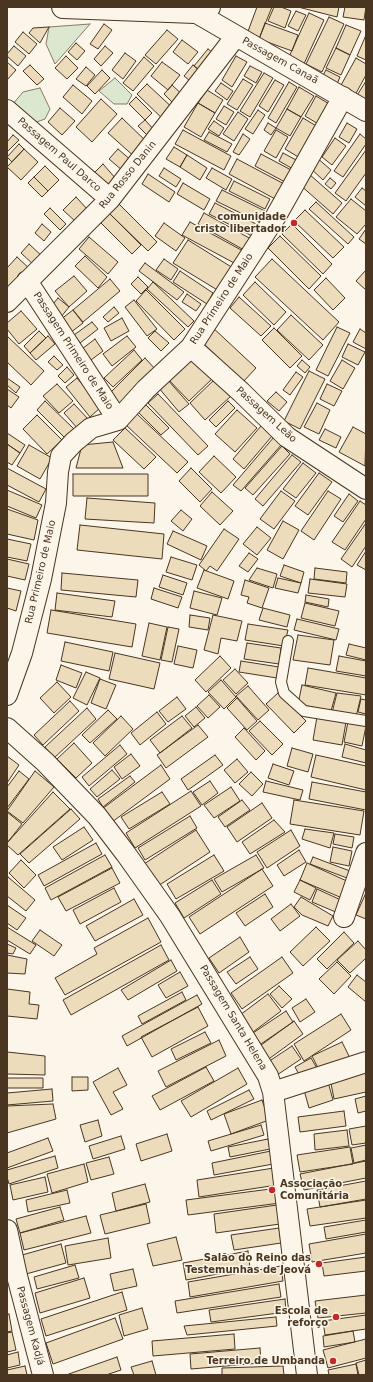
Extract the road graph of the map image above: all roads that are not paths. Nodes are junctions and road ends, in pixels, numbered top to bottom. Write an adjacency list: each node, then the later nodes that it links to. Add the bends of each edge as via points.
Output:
1 (63, 7): 2 (street)
2 (202, 10): 3 (street, Passagem Canaã)
3 (236, 36): 4 (street, Passagem Canaã); 7 (street, Rua Rosso Danin)
4 (343, 96): 6 (street, Passagem Canaã); 10 (street, Rua Primeiro de Maio, via 276,216)
5 (7, 110): 7 (street, Passagem Paul Darco)
6 (366, 111)
7 (110, 199): 8 (street, Rua Rosso Danin)
8 (27, 281): 9 (street, Rua Rosso Danin); 11 (street, Passagem Primeiro de Maio)
9 (7, 302)
10 (191, 347): 11 (street, Rua Primeiro de Maio, via 146,389); 12 (street, Passagem Leão, via 287,437)
11 (118, 420): 14 (street, Rua Primeiro de Maio, via 91,428 61,456 56,503 41,579 22,652)
12 (366, 489)
13 (288, 641): 15 (lane, via 281,682 284,693 304,711)
14 (7, 695)
15 (366, 721)
16 (7, 728): 20 (street, Passagem Santa Helena, via 97,816 126,854 170,916 268,1076)
17 (366, 853): 18 (street)
18 (344, 917)
19 (366, 1062): 20 (street)
20 (273, 1092): 23 (street, Passagem Santa Helena)
21 (7, 1230): 22 (street, Passagem Kadjá)
22 (43, 1375)
23 (307, 1375)

